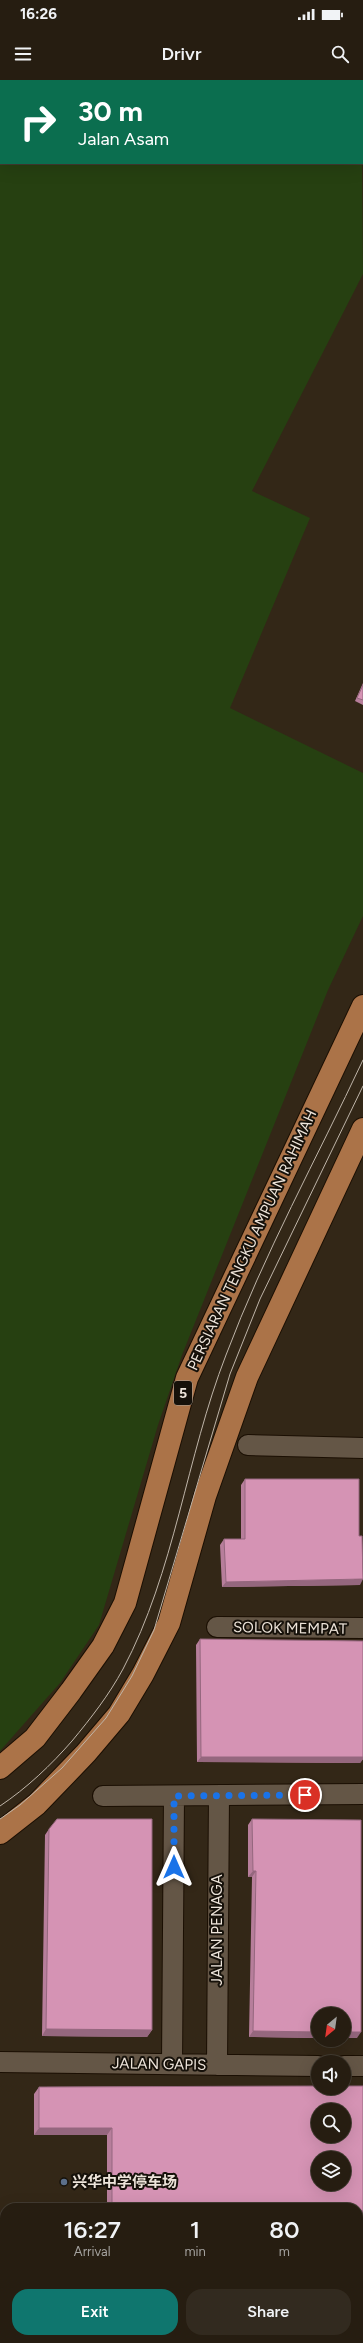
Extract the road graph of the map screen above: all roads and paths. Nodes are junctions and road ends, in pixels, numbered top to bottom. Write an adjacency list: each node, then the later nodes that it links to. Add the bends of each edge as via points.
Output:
1 (363, 1006): 7 (highway, PERSIARAN TENGKU AMPUAN RAHIMAH / 5, via 187,1378 125,1603 103,1646 71,1692 35,1738)
2 (363, 1129): 12 (highway, via 247,1376 205,1496 169,1623 143,1674 120,1714 86,1753 37,1804)
3 (248, 1445): 4 (street)
4 (363, 1448)
5 (217, 1627): 6 (street, SOLOK MEMPAT)
6 (363, 1628)
7 (0, 1768)
8 (363, 1794): 9 (street)
9 (219, 1795): 11 (street); 15 (street, JALAN PENAGA)
10 (103, 1796): 11 (street)
11 (174, 1796): 14 (street)
12 (0, 1832)
13 (0, 2062): 14 (street, JALAN GAPIS)
14 (172, 2064): 15 (street, JALAN GAPIS)
15 (217, 2065): 16 (street, JALAN GAPIS)
16 (311, 2066)
17 (351, 2066): 18 (street)
18 (363, 2066)

